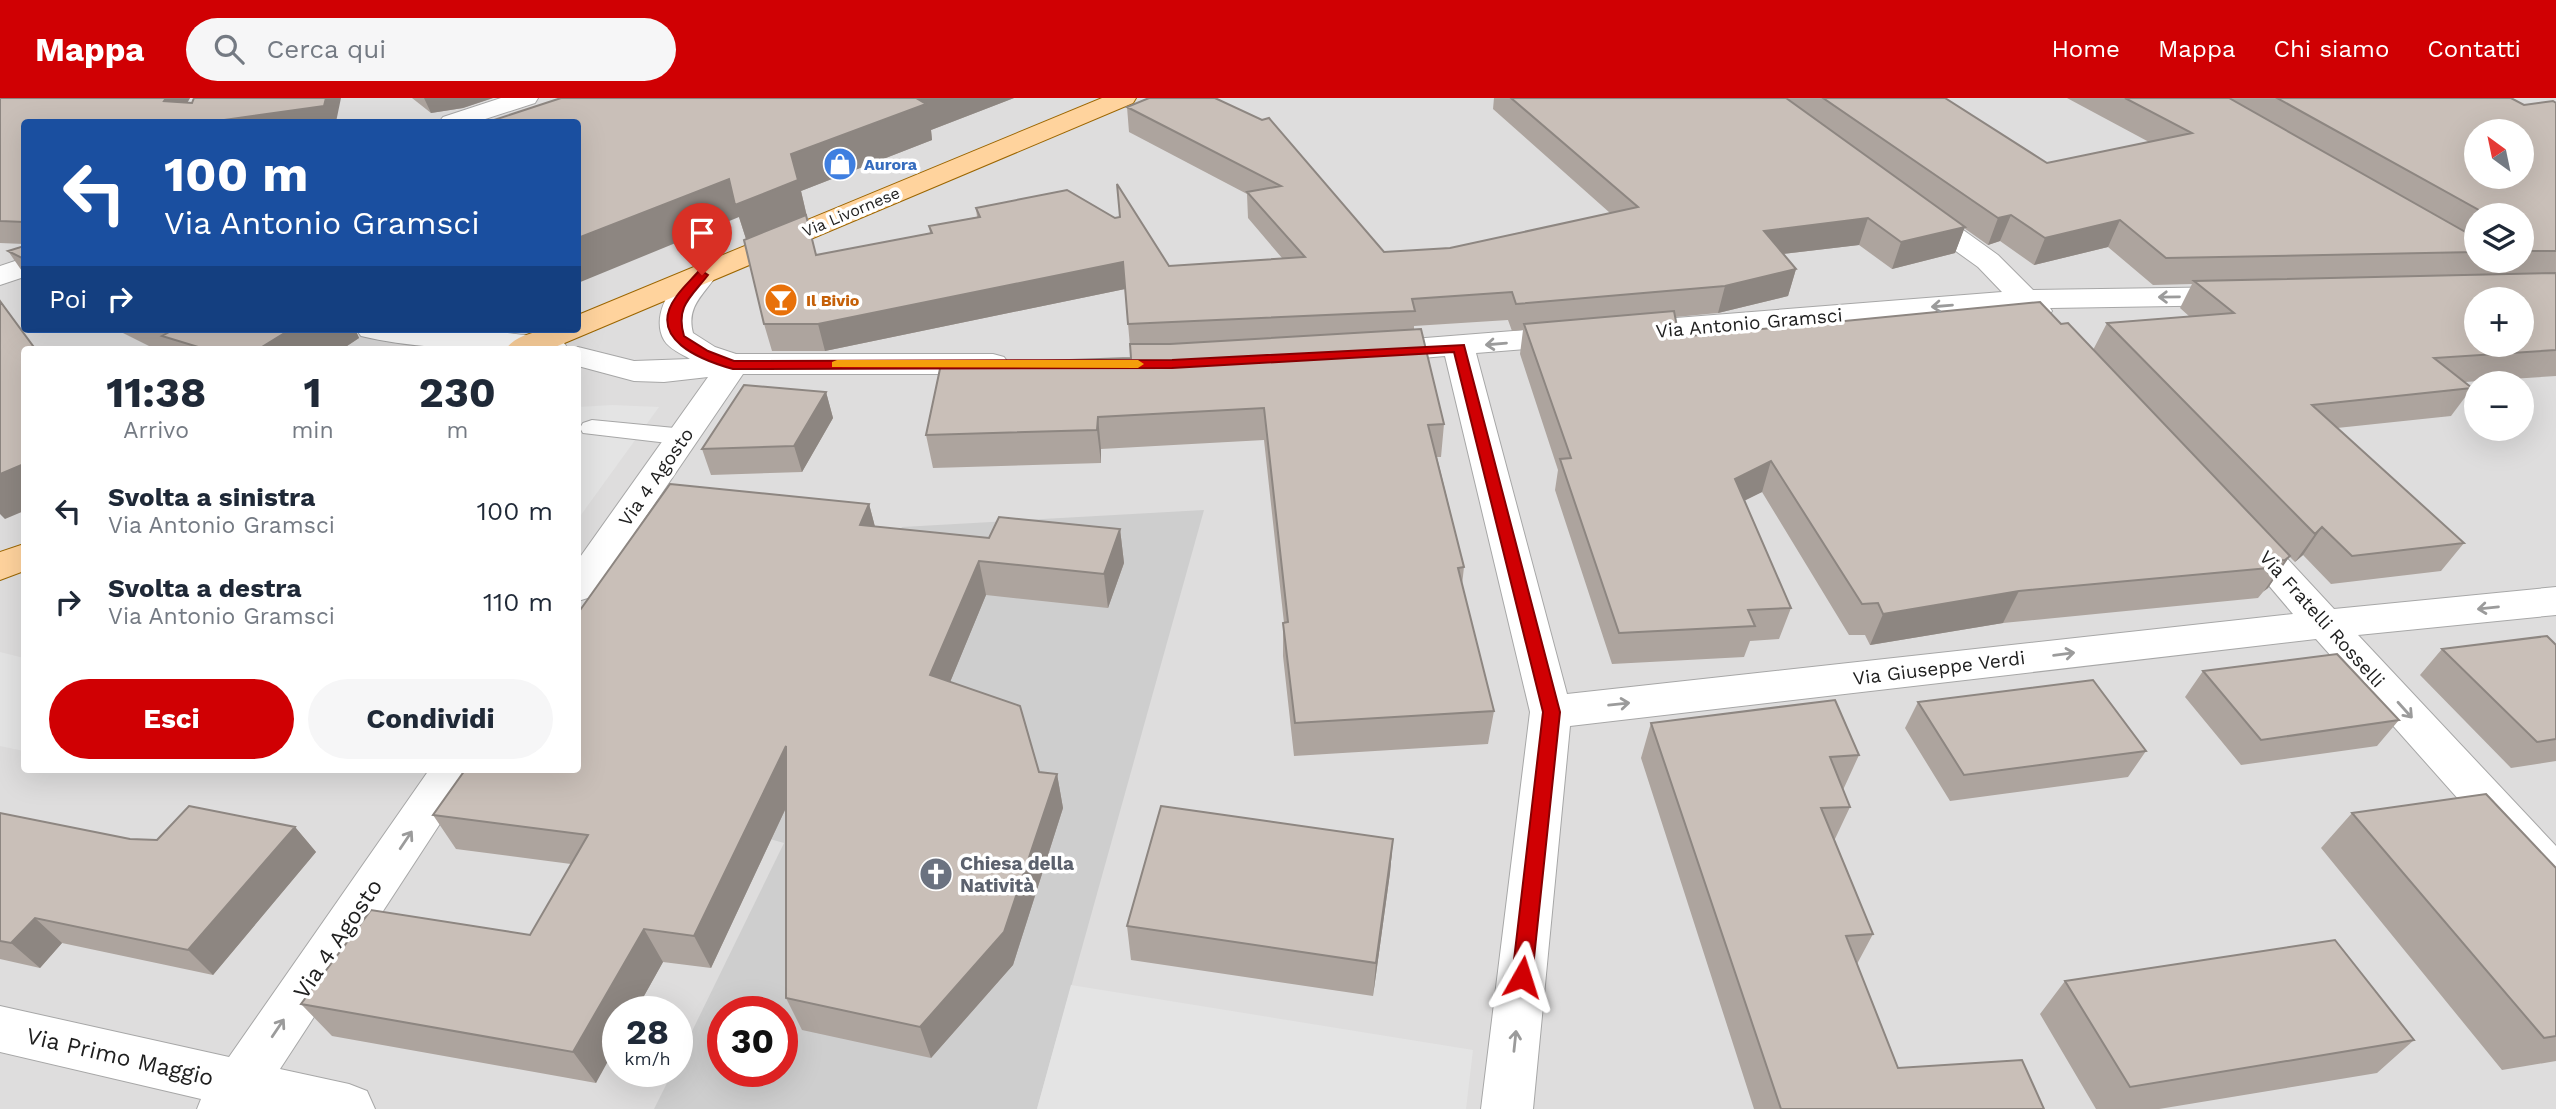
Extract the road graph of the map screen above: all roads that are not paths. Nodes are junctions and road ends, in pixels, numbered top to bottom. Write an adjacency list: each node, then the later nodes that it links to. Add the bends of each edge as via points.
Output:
1 (526, 98): 4 (street)
2 (1125, 98): 8 (main road, Via Livornese)
3 (547, 114): 5 (street)
4 (461, 119)
5 (532, 119)
6 (1897, 195): 11 (street, via 1988,261)
7 (21, 268): 9 (street)
8 (702, 275): 12 (main road, Via Livornese); 22 (street, via 680,300 673,321 678,338)
9 (0, 276)
10 (2266, 295): 11 (street, Via Antonio Gramsci, one-way to 11)
11 (2026, 299): 13 (street); 18 (street, Via Antonio Gramsci, one-way to 18)
12 (581, 326)
13 (2057, 332)
14 (394, 333): 16 (street)
15 (564, 333): 17 (main road)
16 (522, 346)
17 (540, 346)
18 (1459, 347): 19 (street, Via Antonio Gramsci); 33 (street)
19 (1340, 354)
20 (581, 358): 23 (street)
21 (1021, 364): 22 (street)
22 (733, 365): 23 (street); 26 (street, Via 4 Agosto)
23 (634, 371): 24 (street)
24 (581, 373)
25 (585, 429): 26 (lane)
26 (685, 437): 30 (street, Via 4 Agosto)
27 (2218, 506): 32 (street, Via Fratelli Rosselli)
28 (21, 558): 29 (main road)
29 (0, 567)
30 (581, 584)
31 (2556, 601): 32 (street, Via Giuseppe Verdi, one-way to 32)
32 (2326, 624): 33 (street, Via Giuseppe Verdi, one-way to 32); 35 (street, Via Fratelli Rosselli, one-way to 35)
33 (1551, 712): 39 (street, one-way to 33)
34 (451, 773): 37 (street, Via 4 Agosto, one-way to 34)
35 (2556, 877)
36 (0, 1029): 37 (street, Via Primo Maggio)
37 (231, 1097): 38 (street, Via Primo Maggio)
38 (349, 1109)
39 (1507, 1109)

